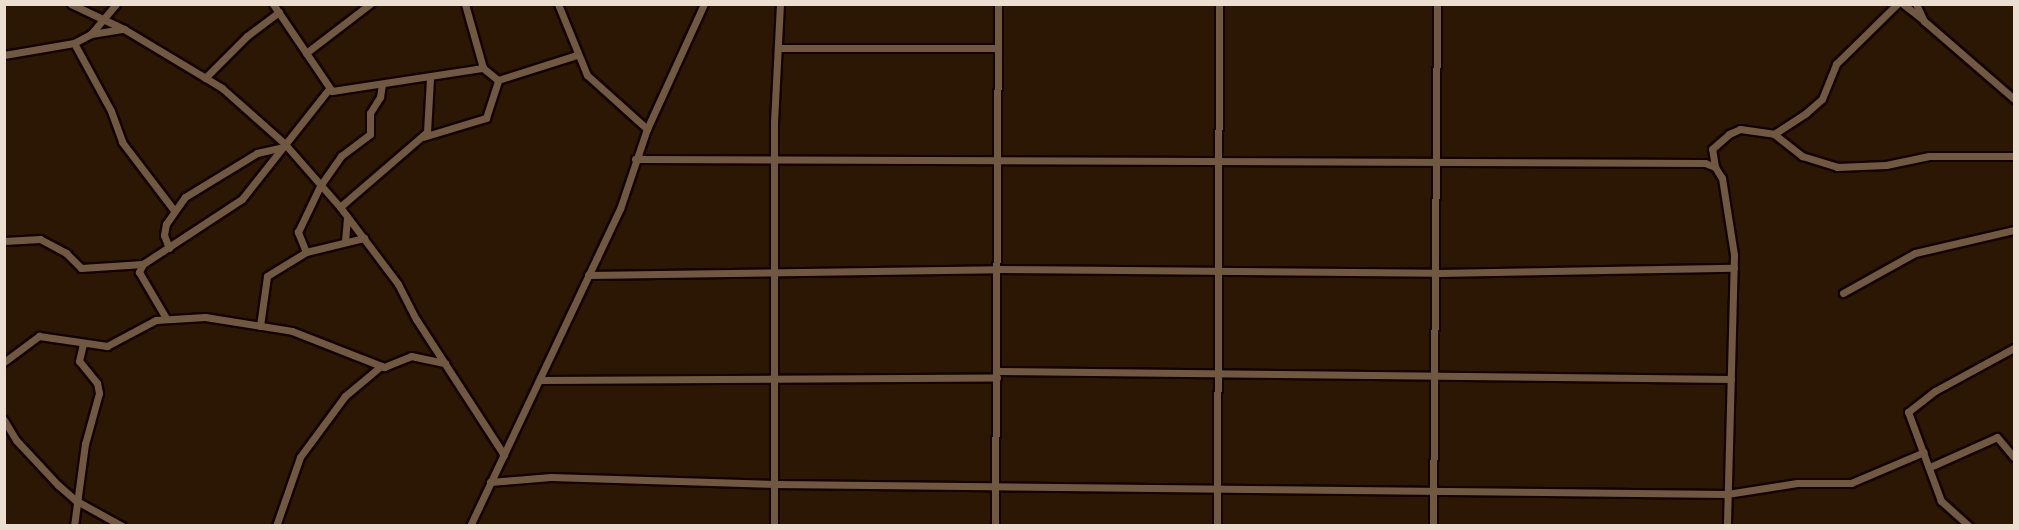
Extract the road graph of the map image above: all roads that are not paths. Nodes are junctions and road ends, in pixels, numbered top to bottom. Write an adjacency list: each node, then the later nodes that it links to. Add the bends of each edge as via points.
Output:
1 (71, 4): 16 (street)
2 (116, 4): 16 (street)
3 (273, 4): 15 (street)
4 (370, 4): 23 (street)
5 (465, 4): 26 (street)
6 (558, 4): 25 (street)
7 (704, 4): 33 (street)
8 (780, 4): 21 (street)
9 (998, 4): 22 (street)
10 (1219, 4): 41 (street)
11 (1437, 4): 42 (street)
12 (1897, 4): 34 (street, via 1836,64 1822,99)
13 (1903, 4): 17 (street)
14 (1916, 4): 17 (street)
15 (279, 12): 23 (street); 27 (street, via 247,36)
16 (104, 19): 18 (street); 19 (street)
17 (1924, 21): 32 (street)
18 (124, 29): 19 (street); 27 (street)
19 (91, 34): 20 (street)
20 (74, 43): 24 (street); 46 (street, via 111,111 122,142)
21 (780, 48): 22 (street); 38 (street)
22 (998, 48): 40 (street)
23 (306, 53): 31 (street)
24 (4, 55)
25 (577, 55): 29 (street); 33 (street, via 591,79)
26 (483, 68): 28 (street); 29 (street)
27 (205, 78): 36 (street, via 229,92)
28 (430, 79): 30 (street); 35 (street, via 430,125)
29 (498, 80): 35 (street, via 486,118)
30 (382, 86): 31 (street, via 335,92); 44 (street, via 370,113 370,134 341,156)
31 (329, 89): 36 (street)
32 (2014, 99)
33 (646, 129): 39 (street)
34 (1774, 134): 37 (street, via 1810,159 1852,169 1929,156); 43 (street, via 1740,129 1729,134 1712,149)
35 (423, 137): 45 (street)
36 (281, 145): 44 (street); 46 (street, via 257,153 191,192); 52 (street, via 242,199)
37 (2014, 156)
38 (773, 157): 39 (street); 40 (street); 58 (street)
39 (635, 159): 60 (street, via 620,208)
40 (998, 159): 41 (street); 57 (street)
41 (1220, 159): 42 (street); 56 (street)
42 (1435, 160): 43 (street, via 1705,163); 59 (street)
43 (1715, 167): 55 (street, via 1722,178)
44 (320, 186): 45 (street); 53 (street, via 298,232)
45 (340, 207): 47 (street)
46 (173, 209): 52 (street, via 164,231)
47 (347, 216): 49 (street); 51 (street)
48 (2014, 230): 61 (street, via 1907,256)
49 (364, 238): 51 (street); 67 (street, via 398,284)
50 (4, 241): 54 (street, via 40,239 66,253 81,268)
51 (345, 241): 53 (street)
52 (169, 248): 54 (street)
53 (306, 252): 63 (street, via 265,278)
54 (143, 264): 62 (street, via 139,272)
55 (1734, 268): 59 (street); 73 (street)
56 (1220, 269): 57 (street); 59 (street); 69 (street)
57 (998, 270): 58 (street); 70 (street)
58 (773, 272): 60 (street); 72 (street)
59 (1437, 273): 71 (street)
60 (588, 275): 74 (street)
61 (1843, 292)
62 (166, 318): 63 (street, via 205,317); 64 (street, via 107,346)
63 (260, 326): 68 (street, via 336,346)
64 (83, 344): 66 (street, via 39,336); 86 (street, via 79,360 97,383 99,393)
65 (2014, 348): 76 (street, via 1911,406 1910,420)
66 (4, 362)
67 (445, 363): 68 (street, via 411,356); 77 (street)
68 (381, 366): 89 (street, via 337,405 300,457)
69 (1218, 373): 70 (street); 71 (street); 83 (street)
70 (997, 374): 72 (street); 82 (street)
71 (1432, 378): 73 (street); 84 (street)
72 (773, 379): 74 (street); 81 (street)
73 (1731, 379): 85 (street)
74 (540, 380): 77 (street)
75 (4, 420): 86 (street, via 16,441)
76 (1924, 452): 79 (street); 85 (street, via 1851,483 1797,483)
77 (504, 456): 80 (street)
78 (2014, 457): 79 (street, via 1997,437)
79 (1930, 467): 96 (street, via 1941,501)
80 (490, 482): 81 (street, via 551,477); 90 (street)
81 (775, 484): 82 (street); 91 (street)
82 (994, 486): 83 (street); 92 (street)
83 (1218, 487): 84 (street); 93 (street)
84 (1434, 488): 85 (street); 94 (street)
85 (1727, 494): 95 (street)
86 (75, 500): 87 (street); 88 (street)
87 (74, 525)
88 (122, 525)
89 (276, 525)
90 (470, 525)
91 (774, 525)
92 (994, 525)
93 (1217, 525)
94 (1433, 525)
95 (1727, 525)
96 (1969, 525)

